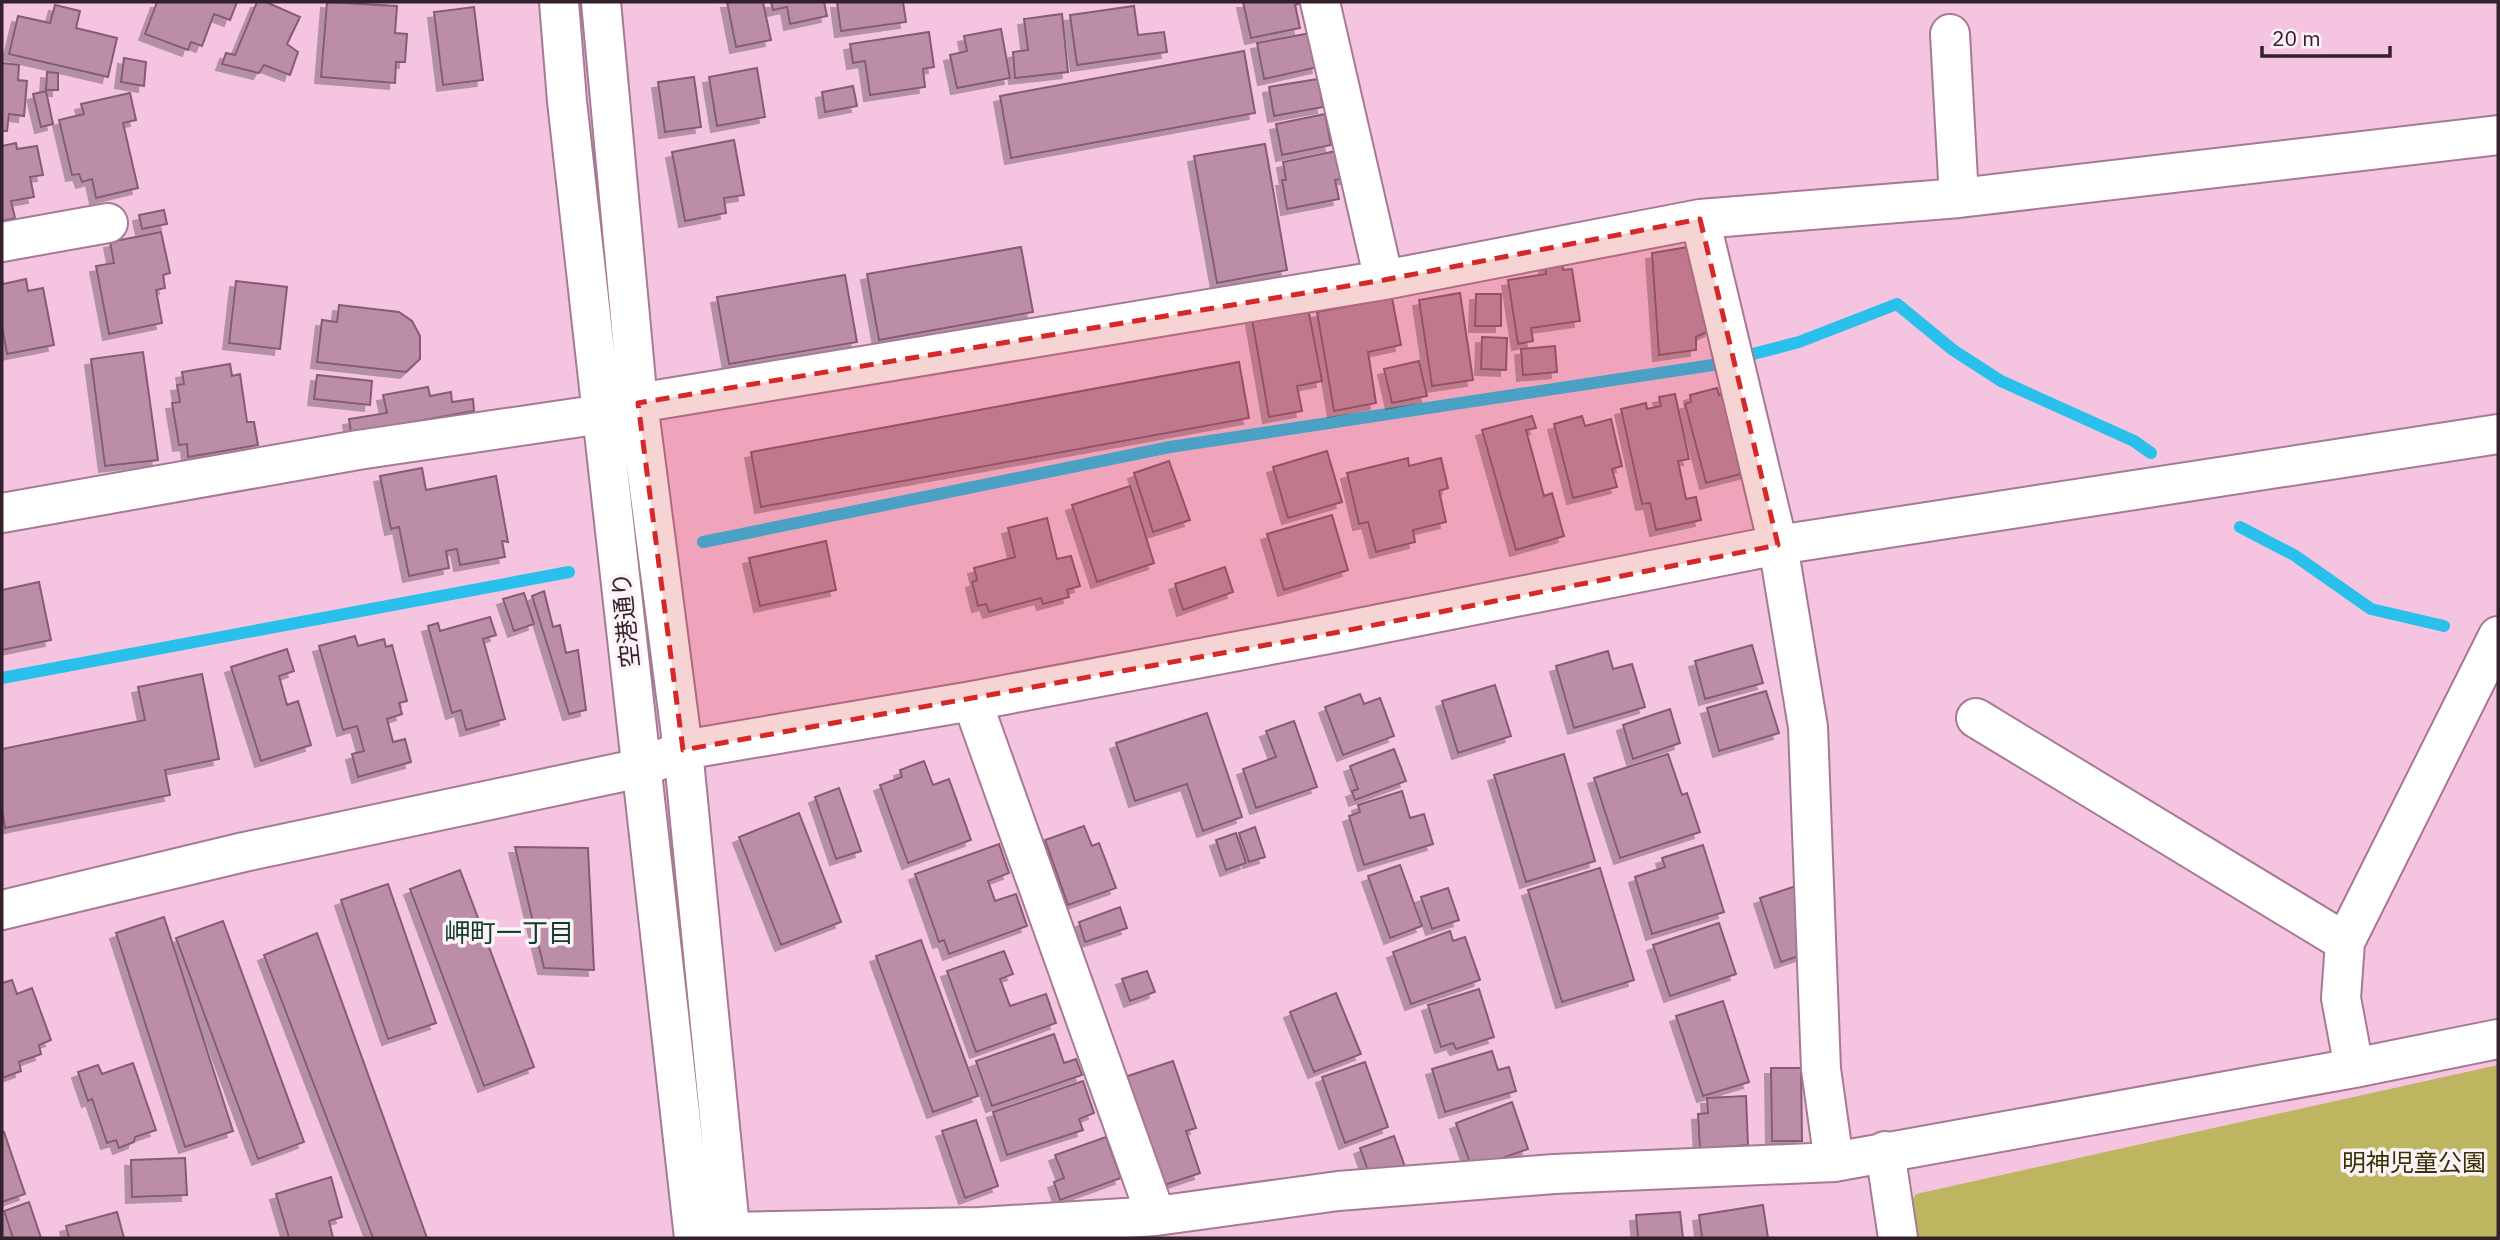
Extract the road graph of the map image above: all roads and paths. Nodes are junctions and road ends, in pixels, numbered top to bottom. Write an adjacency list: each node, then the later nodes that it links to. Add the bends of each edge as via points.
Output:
1 (559, 2): 12 (street, 空港通り)
2 (601, 2): 11 (street, 空港通り)
3 (1320, 2): 10 (street)
4 (1950, 34): 6 (street)
5 (2498, 135): 6 (street)
6 (1959, 198): 7 (street)
7 (1700, 219): 10 (street); 15 (street)
8 (108, 223): 9 (street)
9 (2, 242)
10 (1384, 280): 11 (street)
11 (638, 403): 19 (street, 空港通り)
12 (602, 414): 14 (street, via 358,450); 20 (street, 空港通り)
13 (2498, 433): 15 (street)
14 (2, 513)
15 (1778, 545): 17 (street); 26 (street, via 1808,727 1821,1069)
16 (2498, 636): 22 (street)
17 (971, 701): 19 (street); 27 (street)
18 (1976, 718): 22 (street)
19 (683, 750): 20 (street); 29 (street, 空港通り)
20 (641, 768): 21 (street, via 244,852); 29 (street, 空港通り)
21 (2, 910)
22 (2345, 942): 24 (street, via 2341,998)
23 (2498, 1039): 24 (street)
24 (2354, 1068): 25 (street)
25 (1885, 1151): 26 (street); 30 (street)
26 (1834, 1162): 27 (street, via 1527,1176 1338,1191)
27 (1156, 1216): 28 (street)
28 (981, 1232): 29 (street)
29 (719, 1236)
30 (1898, 1238)

